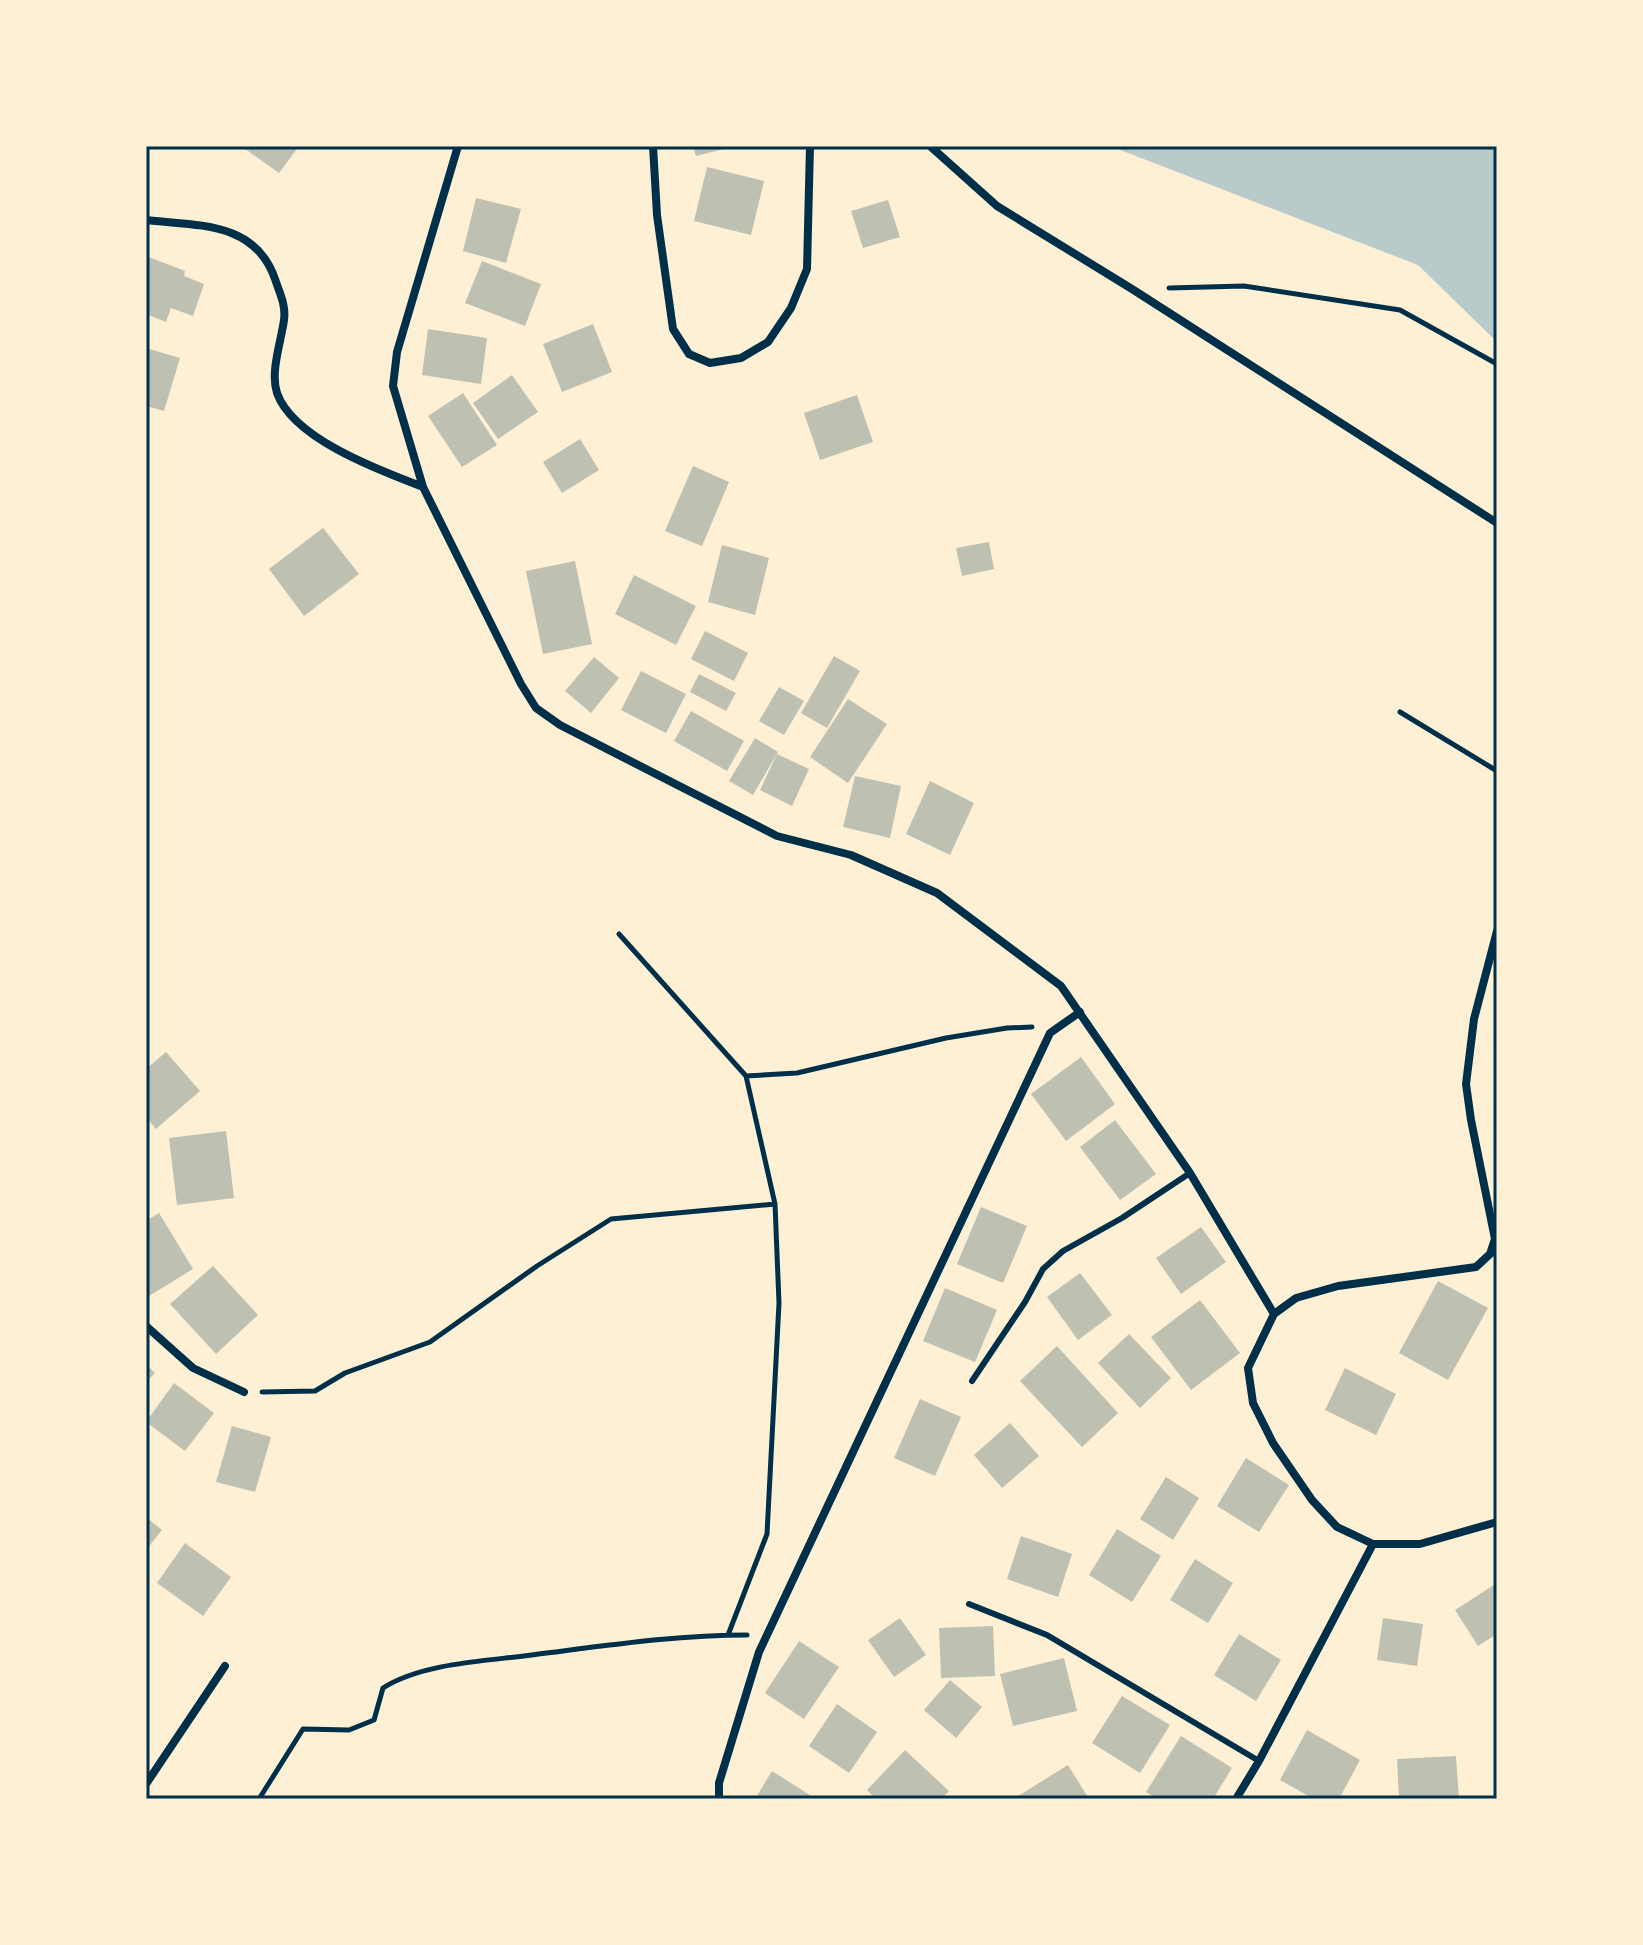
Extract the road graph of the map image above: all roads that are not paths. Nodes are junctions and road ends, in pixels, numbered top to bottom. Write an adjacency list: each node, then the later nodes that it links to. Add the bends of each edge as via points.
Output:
1 (458, 146): 6 (street, via 404,327 393,386)
2 (653, 146): 3 (street, via 673,329 689,354 710,363 741,358 768,342 791,308 807,269)
3 (810, 146)
4 (930, 146): 7 (street, via 997,206)
5 (146, 220): 6 (street, via 222,228 251,241 271,268 285,308 275,376 277,394 294,421 382,472)
6 (423, 487): 9 (street, via 536,708 777,836 851,855 937,893 1061,986)
7 (1497, 523)
8 (1497, 931): 11 (street, via 1474,1019 1466,1084 1495,1239 1490,1254 1476,1267 1338,1286 1296,1298)
9 (1080, 1012): 10 (street); 21 (street, via 1050,1033 767,1634 719,1783)
10 (1190, 1173): 11 (street); 13 (lane, via 1063,1251 1043,1269)
11 (1274, 1314): 16 (street, via 1248,1368 1253,1403 1312,1500 1337,1527)
12 (146, 1326): 14 (street, via 193,1368)
13 (972, 1381)
14 (244, 1392)
15 (1497, 1522): 16 (street, via 1420,1544)
16 (1373, 1544): 19 (street)
17 (969, 1604): 19 (lane, via 1047,1635)
18 (225, 1666): 20 (street)
19 (1259, 1761): 22 (street)
20 (146, 1784)
21 (719, 1799)
22 (1236, 1799)

